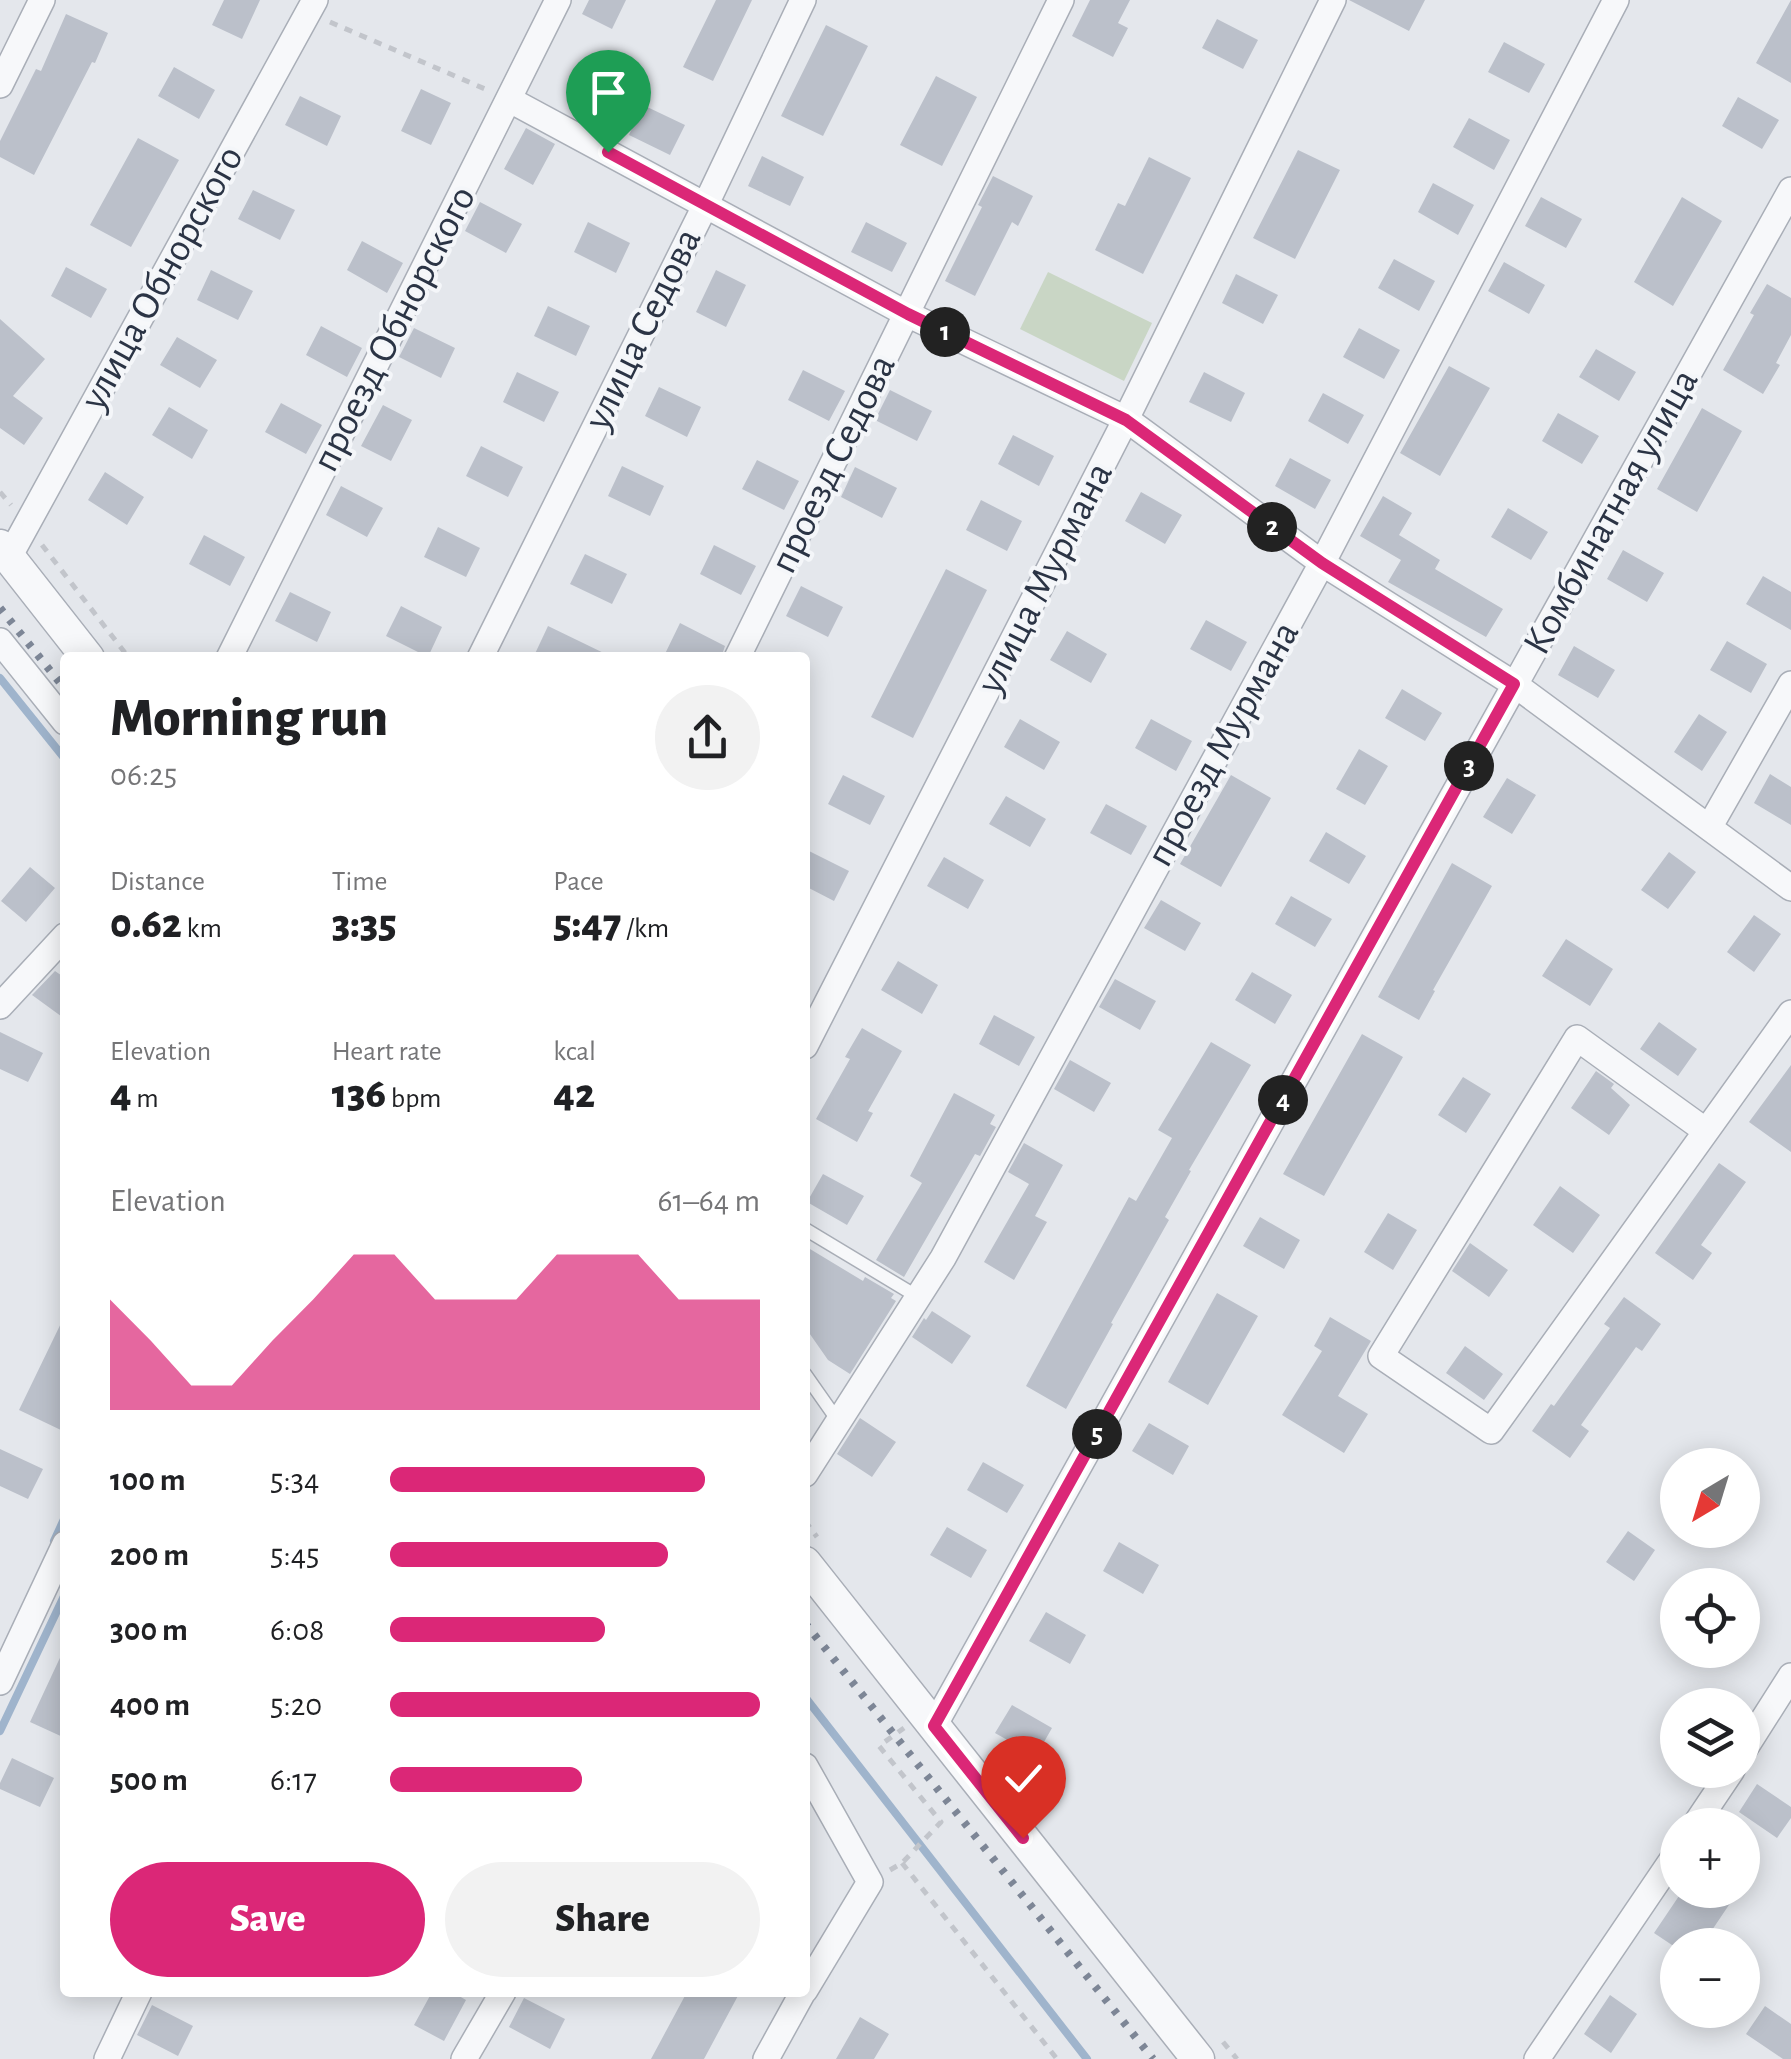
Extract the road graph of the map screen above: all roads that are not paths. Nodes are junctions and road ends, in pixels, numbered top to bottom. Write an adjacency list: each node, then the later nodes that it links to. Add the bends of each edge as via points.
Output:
1 (42, 0): 8 (street)
2 (558, 0): 9 (street, проезд Обнорского)
3 (803, 0): 11 (street, улица Седова)
4 (1061, 0): 12 (street, проезд Седова)
5 (1334, 0): 13 (street, улица Мурмана)
6 (1616, 0): 15 (street, проезд Мурмана)
7 (312, 6): 14 (street, улица Обнорского, via 26,525)
8 (0, 85)
9 (510, 100): 11 (street); 18 (street, проезд Обнорского)
10 (1791, 190): 21 (street, Комбинатная улица)
11 (706, 204): 12 (street); 19 (street, улица Седова)
12 (908, 314): 13 (street); 20 (street, проезд Седова)
13 (1126, 420): 15 (street); 29 (street, улица Мурмана)
14 (4, 551): 17 (street)
15 (1322, 563): 21 (street); 32 (street, проезд Мурмана)
16 (0, 641): 23 (street)
17 (83, 652)
18 (232, 652)
19 (483, 652)
20 (740, 652)
21 (1514, 684): 24 (street); 41 (street, Комбинатная улица)
22 (1791, 684): 24 (street)
23 (60, 716)
24 (1710, 826): 25 (street)
25 (1791, 888)
26 (60, 941): 27 (street)
27 (0, 1006)
28 (1791, 1013): 30 (street)
29 (810, 1036)
30 (1706, 1131): 30 (street, via 1577,1038 1381,1356 1491,1432)
31 (810, 1232): 32 (lane)
32 (918, 1298): 34 (street, проезд Мурмана)
33 (810, 1381): 34 (lane)
34 (838, 1421): 35 (street, проезд Мурмана)
35 (810, 1466)
36 (60, 1555): 39 (street)
37 (810, 1570): 41 (street)
38 (1791, 1676): 40 (street)
39 (0, 1682)
40 (1760, 1725)
41 (934, 1726): 51 (street)
42 (810, 1775): 44 (street, via 870,1882)
43 (1660, 1878): 52 (street)
44 (810, 1975)
45 (137, 1997): 48 (street)
46 (500, 1997): 49 (street)
47 (797, 1997): 50 (street)
48 (114, 2054)
49 (464, 2059)
50 (766, 2059)
51 (1198, 2059)
52 (1537, 2059)

